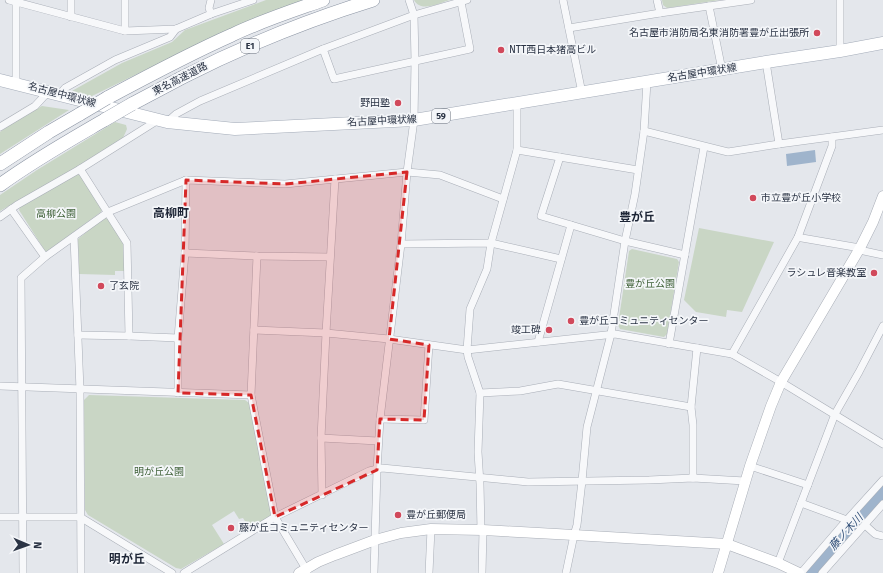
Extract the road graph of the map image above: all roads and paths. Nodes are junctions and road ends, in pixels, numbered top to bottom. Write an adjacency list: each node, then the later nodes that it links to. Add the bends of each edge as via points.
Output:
1 (71, 0): 18 (street)
2 (125, 0): 21 (street)
3 (211, 0): 16 (street)
4 (253, 0): 16 (street)
5 (323, 0): 44 (highway, 東名高速道路 / E1, bridge, via 233,34 175,62 107,98)
6 (373, 0): 50 (highway, 東名高速道路 / E1, bridge, via 241,49 183,77 58,147)
7 (409, 0): 17 (street)
8 (563, 0): 19 (street)
9 (657, 0): 15 (street)
10 (748, 0): 14 (street)
11 (840, 0): 24 (street)
12 (13, 1): 18 (street); 30 (street)
13 (464, 1): 17 (street); 25 (street, via 470,49)
14 (709, 6): 15 (street); 27 (street)
15 (660, 13): 19 (street)
16 (211, 14): 20 (street)
17 (414, 15): 23 (street); 25 (street)
18 (71, 16): 21 (street)
19 (569, 28): 31 (street)
20 (176, 30): 21 (street); 32 (street, via 170,37 115,60)
21 (125, 31)
22 (883, 43): 24 (main road, 名古屋中環状線 / 59)
23 (323, 49): 25 (street, via 334,79); 35 (street, via 200,101)
24 (840, 51): 26 (main road, 名古屋中環状線 / 59)
25 (415, 61): 34 (street)
26 (766, 62): 27 (main road, 名古屋中環状線 / 59); 40 (street)
27 (722, 70): 29 (main road, 名古屋中環状線 / 59)
28 (0, 80): 30 (main road, 名古屋中環状線 / 59)
29 (647, 82): 31 (main road, 名古屋中環状線 / 59); 38 (street)
30 (16, 83): 32 (main road, 名古屋中環状線 / 59)
31 (582, 93): 33 (main road, 名古屋中環状線 / 59)
32 (54, 94): 35 (main road, 名古屋中環状線 / 59); 36 (street)
33 (517, 103): 34 (main road, 名古屋中環状線 / 59); 42 (street)
34 (414, 120): 35 (main road, 名古屋中環状線 / 59, via 235,129); 47 (street)
35 (162, 121): 45 (street)
36 (0, 127)
37 (883, 130): 39 (street)
38 (644, 131): 41 (street); 46 (street)
39 (832, 137): 40 (street); 58 (street, via 832,146)
40 (779, 144): 41 (street, via 728,152)
41 (704, 147): 64 (street)
42 (517, 150): 43 (street); 52 (street)
43 (560, 158): 46 (street); 56 (street, via 541,216)
44 (0, 164)
45 (80, 169): 53 (street); 54 (street)
46 (638, 170): 59 (street)
47 (407, 172): 48 (street); 52 (street, via 440,175); 61 (street)
48 (335, 179): 49 (street, via 285,184); 68 (street)
49 (186, 180): 54 (street); 63 (street)
50 (0, 185)
51 (883, 196): 62 (street)
52 (503, 199): 60 (street)
53 (11, 209): 55 (street); 67 (street)
54 (108, 212): 57 (street); 75 (street, via 127,243)
55 (0, 217)
56 (571, 225): 59 (street); 69 (street)
57 (74, 237): 67 (street); 74 (street)
58 (798, 237): 62 (street); 83 (street)
59 (625, 241): 64 (street); 73 (street)
60 (491, 243): 61 (street); 69 (street); 82 (street, via 487,268 470,309)
61 (401, 244): 77 (street)
62 (860, 248): 65 (street); 84 (street)
63 (185, 253): 66 (street); 76 (street)
64 (685, 255): 79 (street)
65 (883, 255)
66 (257, 256): 68 (street); 71 (street)
67 (45, 257): 86 (street, via 21,278)
68 (330, 257): 72 (street)
69 (561, 259): 78 (street)
70 (883, 326): 93 (street)
71 (254, 330): 72 (street); 91 (street)
72 (326, 333): 77 (street); 95 (street)
73 (611, 334): 78 (street); 79 (street); 88 (street)
74 (78, 335): 75 (street); 87 (street)
75 (129, 336): 76 (street)
76 (178, 338): 89 (street)
77 (390, 339): 80 (street); 94 (street)
78 (538, 342): 82 (street)
79 (669, 344): 81 (street)
80 (428, 345): 82 (street); 94 (street, via 424,420)
81 (697, 348): 83 (street); 92 (street)
82 (467, 350): 90 (street)
83 (732, 354): 84 (street)
84 (782, 382): 93 (street); 98 (street)
85 (0, 386): 86 (street)
86 (21, 387): 87 (street); 110 (street)
87 (80, 390): 89 (street); 111 (street)
88 (596, 390): 90 (street, via 558,384 520,391); 92 (street); 103 (street, via 587,427)
89 (178, 392): 91 (street)
90 (480, 393): 100 (street)
91 (251, 396): 112 (street)
92 (691, 407): 101 (street)
93 (835, 414): 97 (street); 105 (street)
94 (380, 419): 96 (street)
95 (321, 438): 96 (street); 106 (street)
96 (378, 441): 99 (street)
97 (883, 444)
98 (750, 466): 104 (street); 105 (street)
99 (377, 470): 100 (street, via 382,468); 106 (street, via 369,471); 119 (street)
100 (479, 478): 103 (street, via 528,482); 116 (street)
101 (693, 478): 103 (street); 104 (street)
102 (883, 480): 113 (street)
103 (582, 481): 117 (street)
104 (745, 481): 120 (street)
105 (808, 485): 107 (street)
106 (322, 495): 112 (street)
107 (801, 503): 113 (street); 121 (street)
108 (883, 504): 114 (street)
109 (0, 517): 110 (street)
110 (23, 517): 111 (street); 123 (street)
111 (80, 517): 124 (street); 125 (street)
112 (275, 518): 122 (street); 126 (street)
113 (847, 520): 132 (street)
114 (865, 525): 118 (street, via 875,534); 133 (street)
115 (431, 529): 116 (street); 119 (street); 128 (street)
116 (482, 530): 117 (street); 129 (street)
117 (574, 535): 120 (street); 130 (street)
118 (883, 536)
119 (375, 540): 122 (street, via 318,562); 127 (street)
120 (727, 544): 121 (street); 131 (street)
121 (778, 563): 132 (street)
122 (304, 572)
123 (23, 573)
124 (81, 573)
125 (172, 573)
126 (184, 573)
127 (374, 573)
128 (430, 573)
129 (482, 573)
130 (566, 573)
131 (718, 573)
132 (800, 573)
133 (822, 573)

